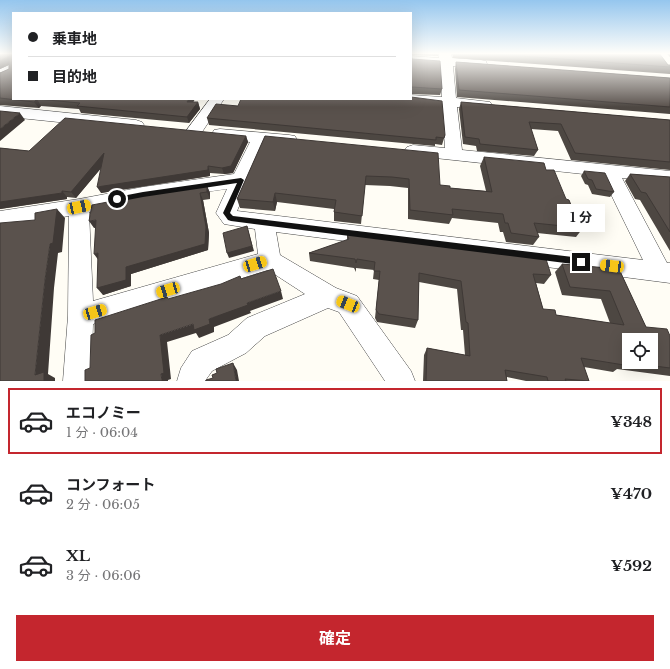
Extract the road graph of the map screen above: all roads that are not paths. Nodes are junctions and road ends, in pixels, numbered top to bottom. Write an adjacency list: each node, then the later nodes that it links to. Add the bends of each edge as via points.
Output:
1 (446, 71): 4 (street)
2 (412, 99): 4 (street)
3 (216, 100): 8 (street, via 186,130)
4 (449, 102): 5 (street); 11 (street)
5 (497, 106)
6 (0, 111): 7 (street)
7 (155, 127)
8 (260, 137): 9 (street); 14 (street)
9 (307, 141)
10 (400, 150): 11 (street)
11 (454, 154): 12 (street)
12 (608, 170): 13 (street); 19 (street)
13 (670, 176)
14 (241, 180): 15 (street, via 143,194); 17 (street, via 226,213 231,218)
15 (79, 207): 16 (street); 21 (street)
16 (0, 219)
17 (264, 223): 18 (street); 19 (street)
18 (270, 260): 20 (street); 21 (street)
19 (665, 272)
20 (328, 296): 23 (street, via 256,327 237,344 202,361); 24 (street, via 348,304)
21 (81, 316): 22 (street)
22 (77, 381)
23 (191, 381)
24 (401, 381)

